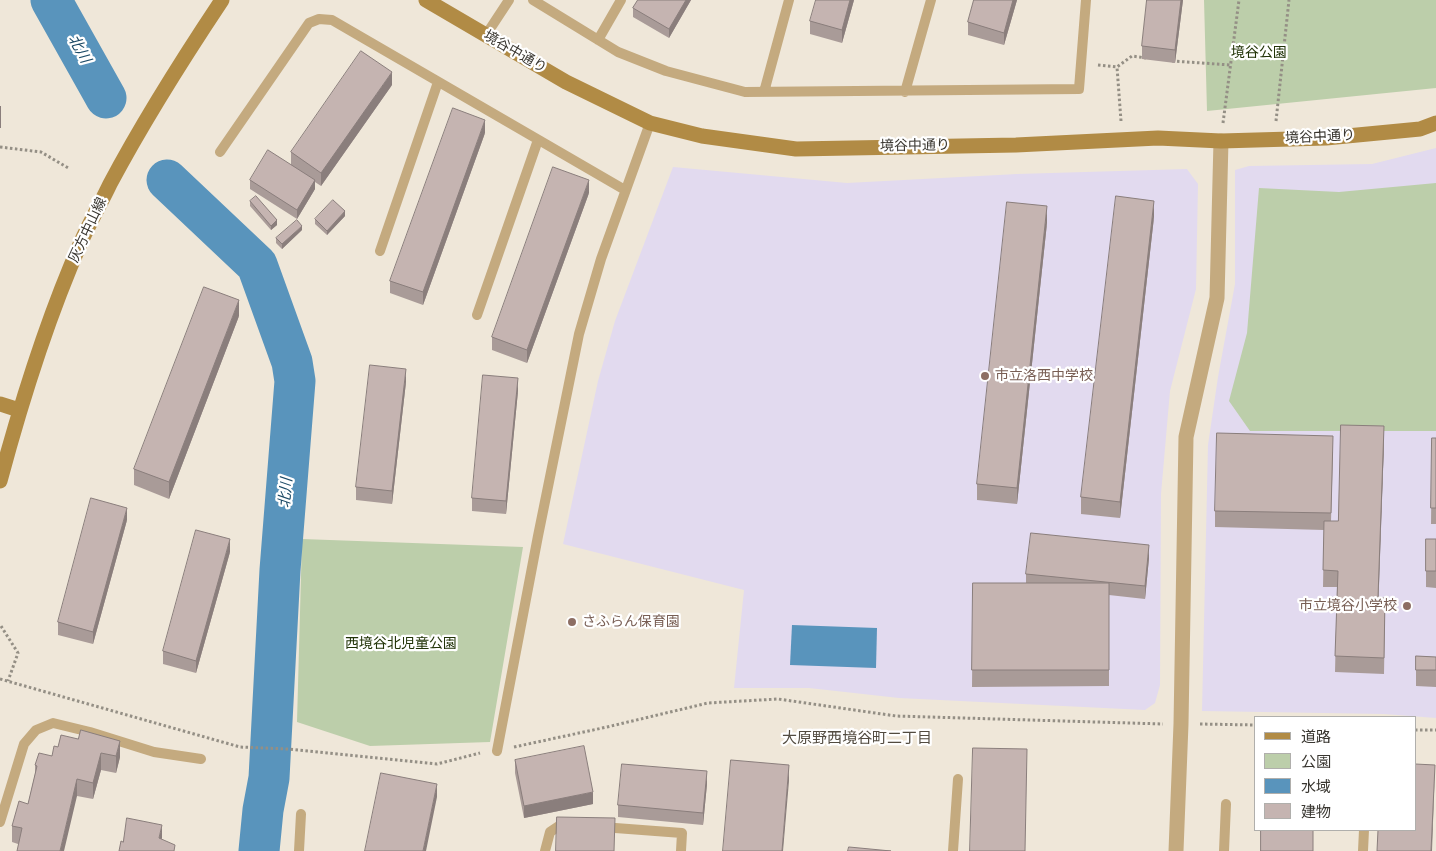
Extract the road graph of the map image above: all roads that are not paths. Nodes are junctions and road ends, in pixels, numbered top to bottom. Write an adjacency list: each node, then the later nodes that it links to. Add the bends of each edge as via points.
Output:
1 (222, 0): 23 (street, 灰方中山線, via 171,76 82,240 51,315)
2 (426, 0): 9 (street, 境谷中通り)
3 (510, 0): 9 (lane)
4 (533, 0): 10 (lane)
5 (621, 0): 10 (lane)
6 (789, 0): 12 (lane)
7 (931, 0): 13 (lane)
8 (1086, 0): 13 (lane, via 1079,89)
9 (486, 35): 14 (street, 境谷中通り, via 566,82)
10 (598, 40): 12 (lane, via 618,52 666,71 745,92)
11 (438, 82): 16 (lane); 18 (lane, via 332,20 319,19 309,23); 20 (lane)
12 (764, 92): 13 (lane)
13 (905, 92)
14 (650, 123): 17 (street, 境谷中通り, via 702,136 796,149 1016,145 1129,139); 19 (lane)
15 (1436, 123): 17 (street, 境谷中通り, via 1420,129 1326,138)
16 (538, 140): 19 (lane); 21 (lane)
17 (1221, 141): 36 (street, via 1217,298 1186,437 1182,724)
18 (220, 152)
19 (625, 190): 25 (lane, via 579,334)
20 (380, 251)
21 (477, 315)
22 (0, 404): 23 (street)
23 (19, 410): 24 (street, 灰方中山線)
24 (0, 481)
25 (497, 751)
26 (201, 759): 30 (lane, via 154,752 52,723 36,730 24,744)
27 (958, 779): 35 (lane)
28 (1226, 804): 37 (lane)
29 (301, 814): 32 (lane)
30 (0, 822)
31 (1364, 831): 38 (lane)
32 (299, 851)
33 (545, 851): 34 (lane, via 550,832 562,824 682,833)
34 (681, 851)
35 (953, 851)
36 (1176, 851)
37 (1224, 851)
38 (1363, 851)

